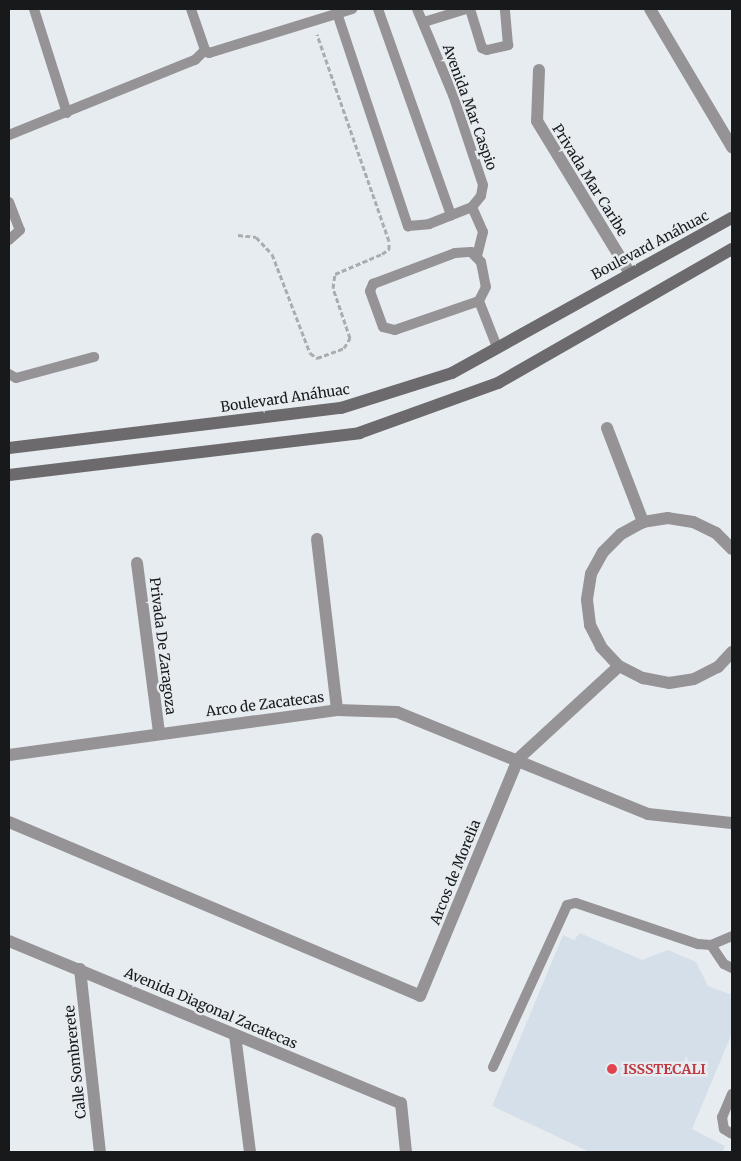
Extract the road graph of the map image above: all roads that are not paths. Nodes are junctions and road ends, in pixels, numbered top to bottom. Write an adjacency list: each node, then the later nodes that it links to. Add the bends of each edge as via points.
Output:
1 (34, 9): 14 (lane)
2 (191, 9): 12 (lane)
3 (352, 9): 10 (lane)
4 (378, 9): 19 (lane)
5 (417, 9): 11 (lane, Avenida Mar Caspio)
6 (466, 9): 11 (lane)
7 (470, 9): 8 (lane, via 482,48 487,50 508,45)
8 (505, 9)
9 (650, 9): 16 (street)
10 (337, 13): 12 (lane, via 216,52); 19 (lane, via 408,226)
11 (424, 22): 18 (lane, Avenida Mar Caspio, via 483,185 482,196)
12 (204, 50): 14 (lane, via 195,60)
13 (539, 70): 24 (street, Privada Mar Caribe, via 536,121)
14 (67, 113): 15 (lane)
15 (9, 135)
16 (732, 147)
17 (9, 202): 21 (lane, via 20,230)
18 (472, 207): 19 (lane); 23 (lane, via 483,232)
19 (451, 215)
20 (732, 218): 24 (main road, Boulevard Anáhuac)
21 (9, 240)
22 (732, 249): 31 (main road, via 498,384 359,433)
23 (477, 256): 25 (lane, via 486,287); 25 (lane, via 455,253 380,280 370,290 377,319 383,327 395,330)
24 (629, 272): 26 (main road, Boulevard Anáhuac)
25 (479, 301): 26 (lane)
26 (497, 347): 30 (main road, Boulevard Anáhuac, via 452,373 341,408)
27 (94, 357): 28 (lane, via 16,378)
28 (9, 374)
29 (607, 428): 32 (street)
30 (9, 448)
31 (9, 475)
32 (643, 522): 34 (street, via 668,518 693,522 716,533); 37 (street, via 621,534 602,552 591,574 587,600 590,624 602,648)
33 (316, 539): 38 (street)
34 (732, 549)
35 (137, 563): 39 (street, Privada De Zaragoza)
36 (732, 652): 37 (street, via 718,667 694,679 668,683 642,678)
37 (619, 666): 41 (street)
38 (337, 710): 39 (street, Arco de Zacatecas); 41 (street, Arco de Zacatecas, via 397,712)
39 (159, 732): 40 (street, Arco de Zacatecas)
40 (9, 755)
41 (518, 759): 42 (street, Arcos de Morelia, via 420,996); 43 (street, Arco de Zacatecas, via 648,814)
42 (9, 822)
43 (732, 823)
44 (732, 936): 46 (lane)
45 (9, 941): 48 (street, Avenida Diagonal Zacatecas)
46 (711, 945): 47 (lane, via 724,964); 50 (lane, via 680,939 576,903 567,905)
47 (732, 968)
48 (80, 969): 49 (street, Avenida Diagonal Zacatecas); 53 (street, Calle Sombrerete)
49 (235, 1036): 54 (street); 55 (street, Avenida Diagonal Zacatecas, via 401,1103)
50 (493, 1067)
51 (732, 1094): 52 (lane, via 722,1117 724,1129)
52 (732, 1134)
53 (100, 1152)
54 (250, 1152)
55 (406, 1152)

